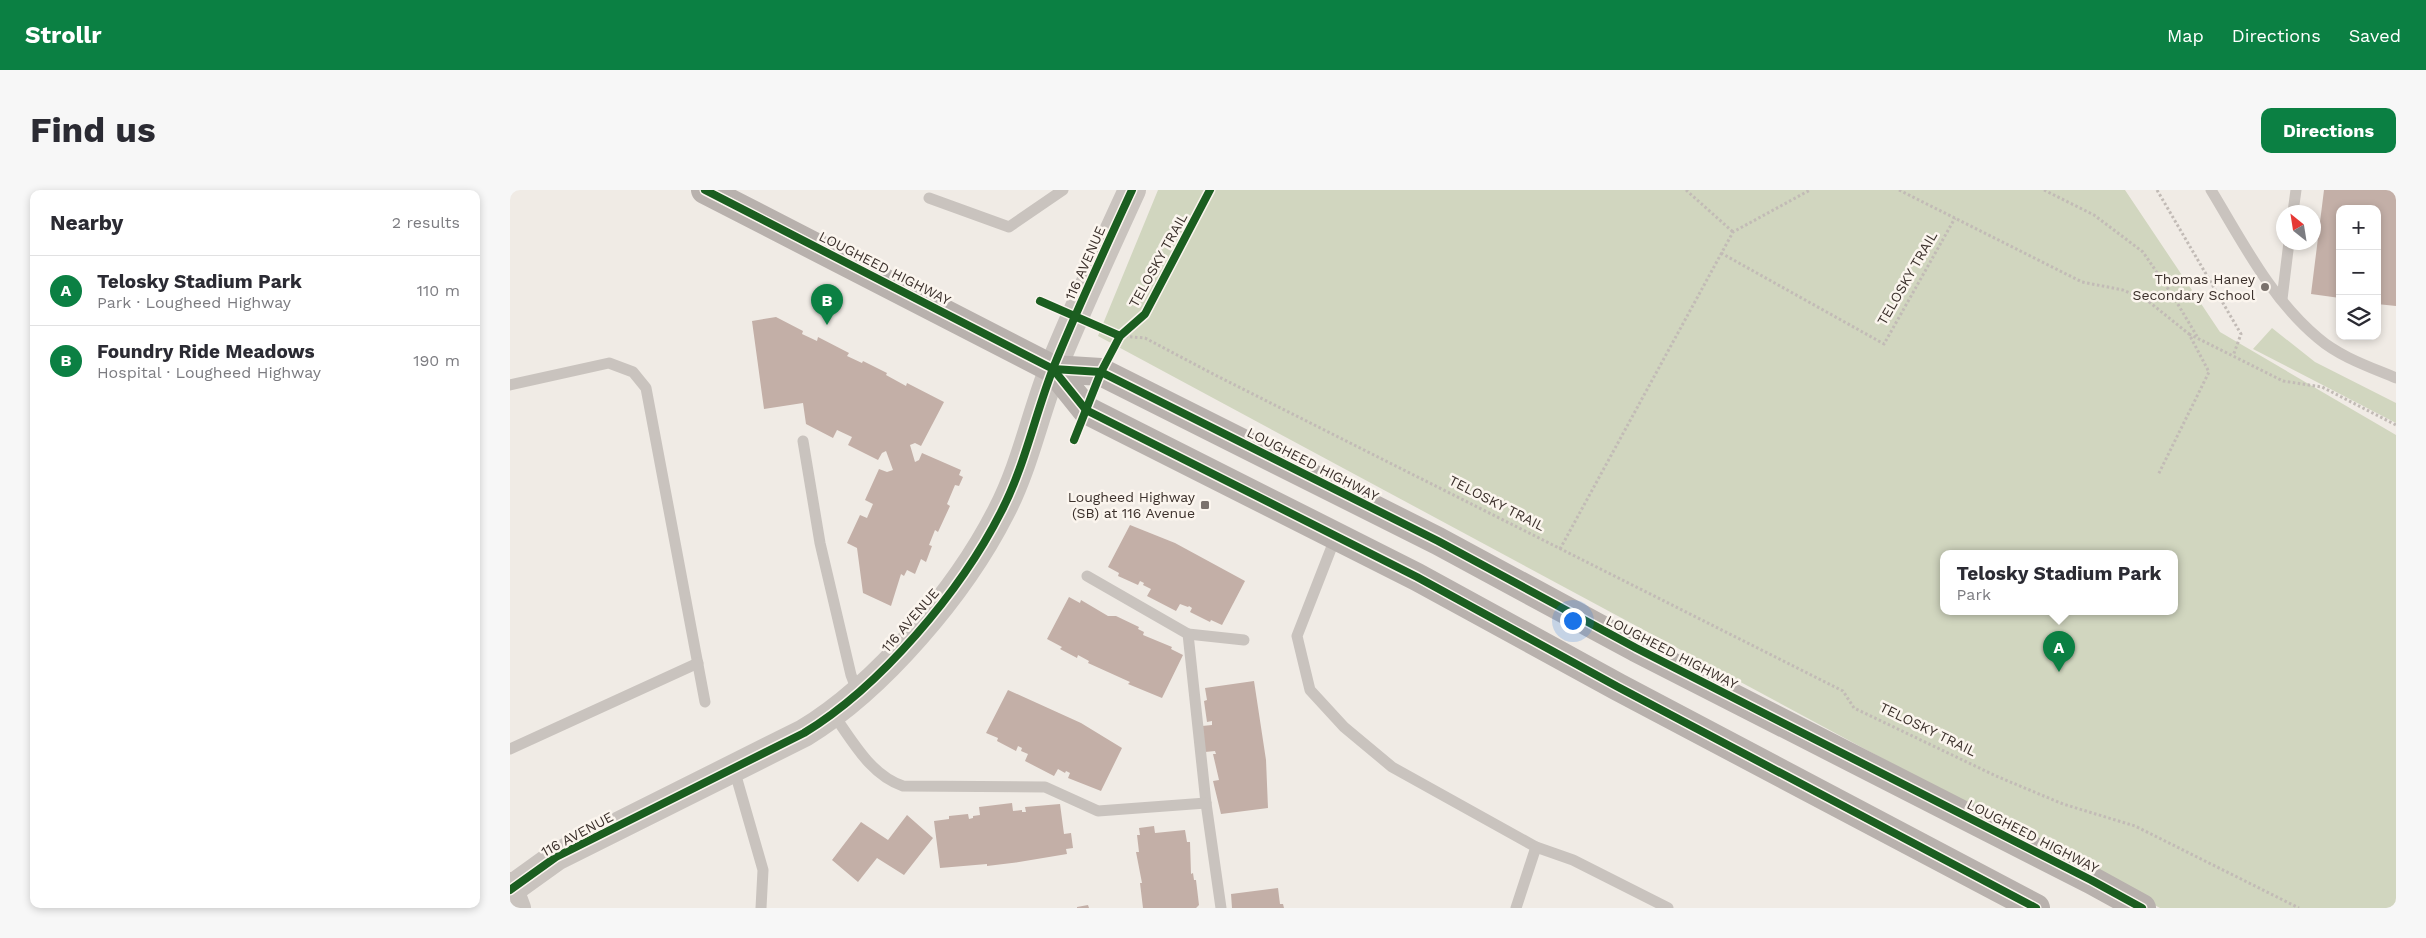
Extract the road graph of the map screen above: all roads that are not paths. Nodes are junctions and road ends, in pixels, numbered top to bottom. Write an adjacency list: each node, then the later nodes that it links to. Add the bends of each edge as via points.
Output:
1 (1063, 190): 6 (lane, via 1010,227)
2 (1132, 190): 10 (street, 116 AVENUE)
3 (2211, 190): 9 (lane, via 2266,281)
4 (2296, 190): 7 (lane)
5 (722, 194): 10 (main road, LOUGHEED HIGHWAY)
6 (930, 198)
7 (2294, 205)
8 (2288, 250): 9 (lane)
9 (2282, 299): 11 (lane, via 2318,338 2350,358)
10 (1053, 369): 14 (main road, LOUGHEED HIGHWAY, via 1086,410); 19 (street, 116 AVENUE, via 1002,512 955,587 893,659); 32 (main road, LOUGHEED HIGHWAY, via 1101,372 1438,541 1636,648)
11 (2396, 378)
12 (510, 385): 18 (lane, via 609,363 633,372 646,388)
13 (803, 441): 19 (lane, via 820,543)
14 (1336, 536): 25 (lane, via 1297,636 1310,690 1344,727 1392,767); 31 (main road, LOUGHEED HIGHWAY)
15 (1087, 576): 16 (lane)
16 (1188, 634): 17 (lane); 24 (lane)
17 (1244, 640)
18 (698, 663): 20 (lane); 22 (lane)
19 (858, 693): 21 (street, 116 AVENUE)
20 (705, 702)
21 (833, 714): 23 (street, 116 AVENUE, via 804,733); 24 (lane, via 876,772 903,786 1045,787 1098,811)
22 (510, 750)
23 (734, 769): 26 (street, 116 AVENUE, via 556,857); 27 (lane, via 763,870)
24 (1206, 803): 28 (lane)
25 (1536, 847): 29 (lane); 30 (lane, via 1573,860)
26 (513, 893)
27 (761, 908)
28 (1221, 908)
29 (1516, 908)
30 (1668, 908)
31 (2036, 908)
32 (2142, 908)

